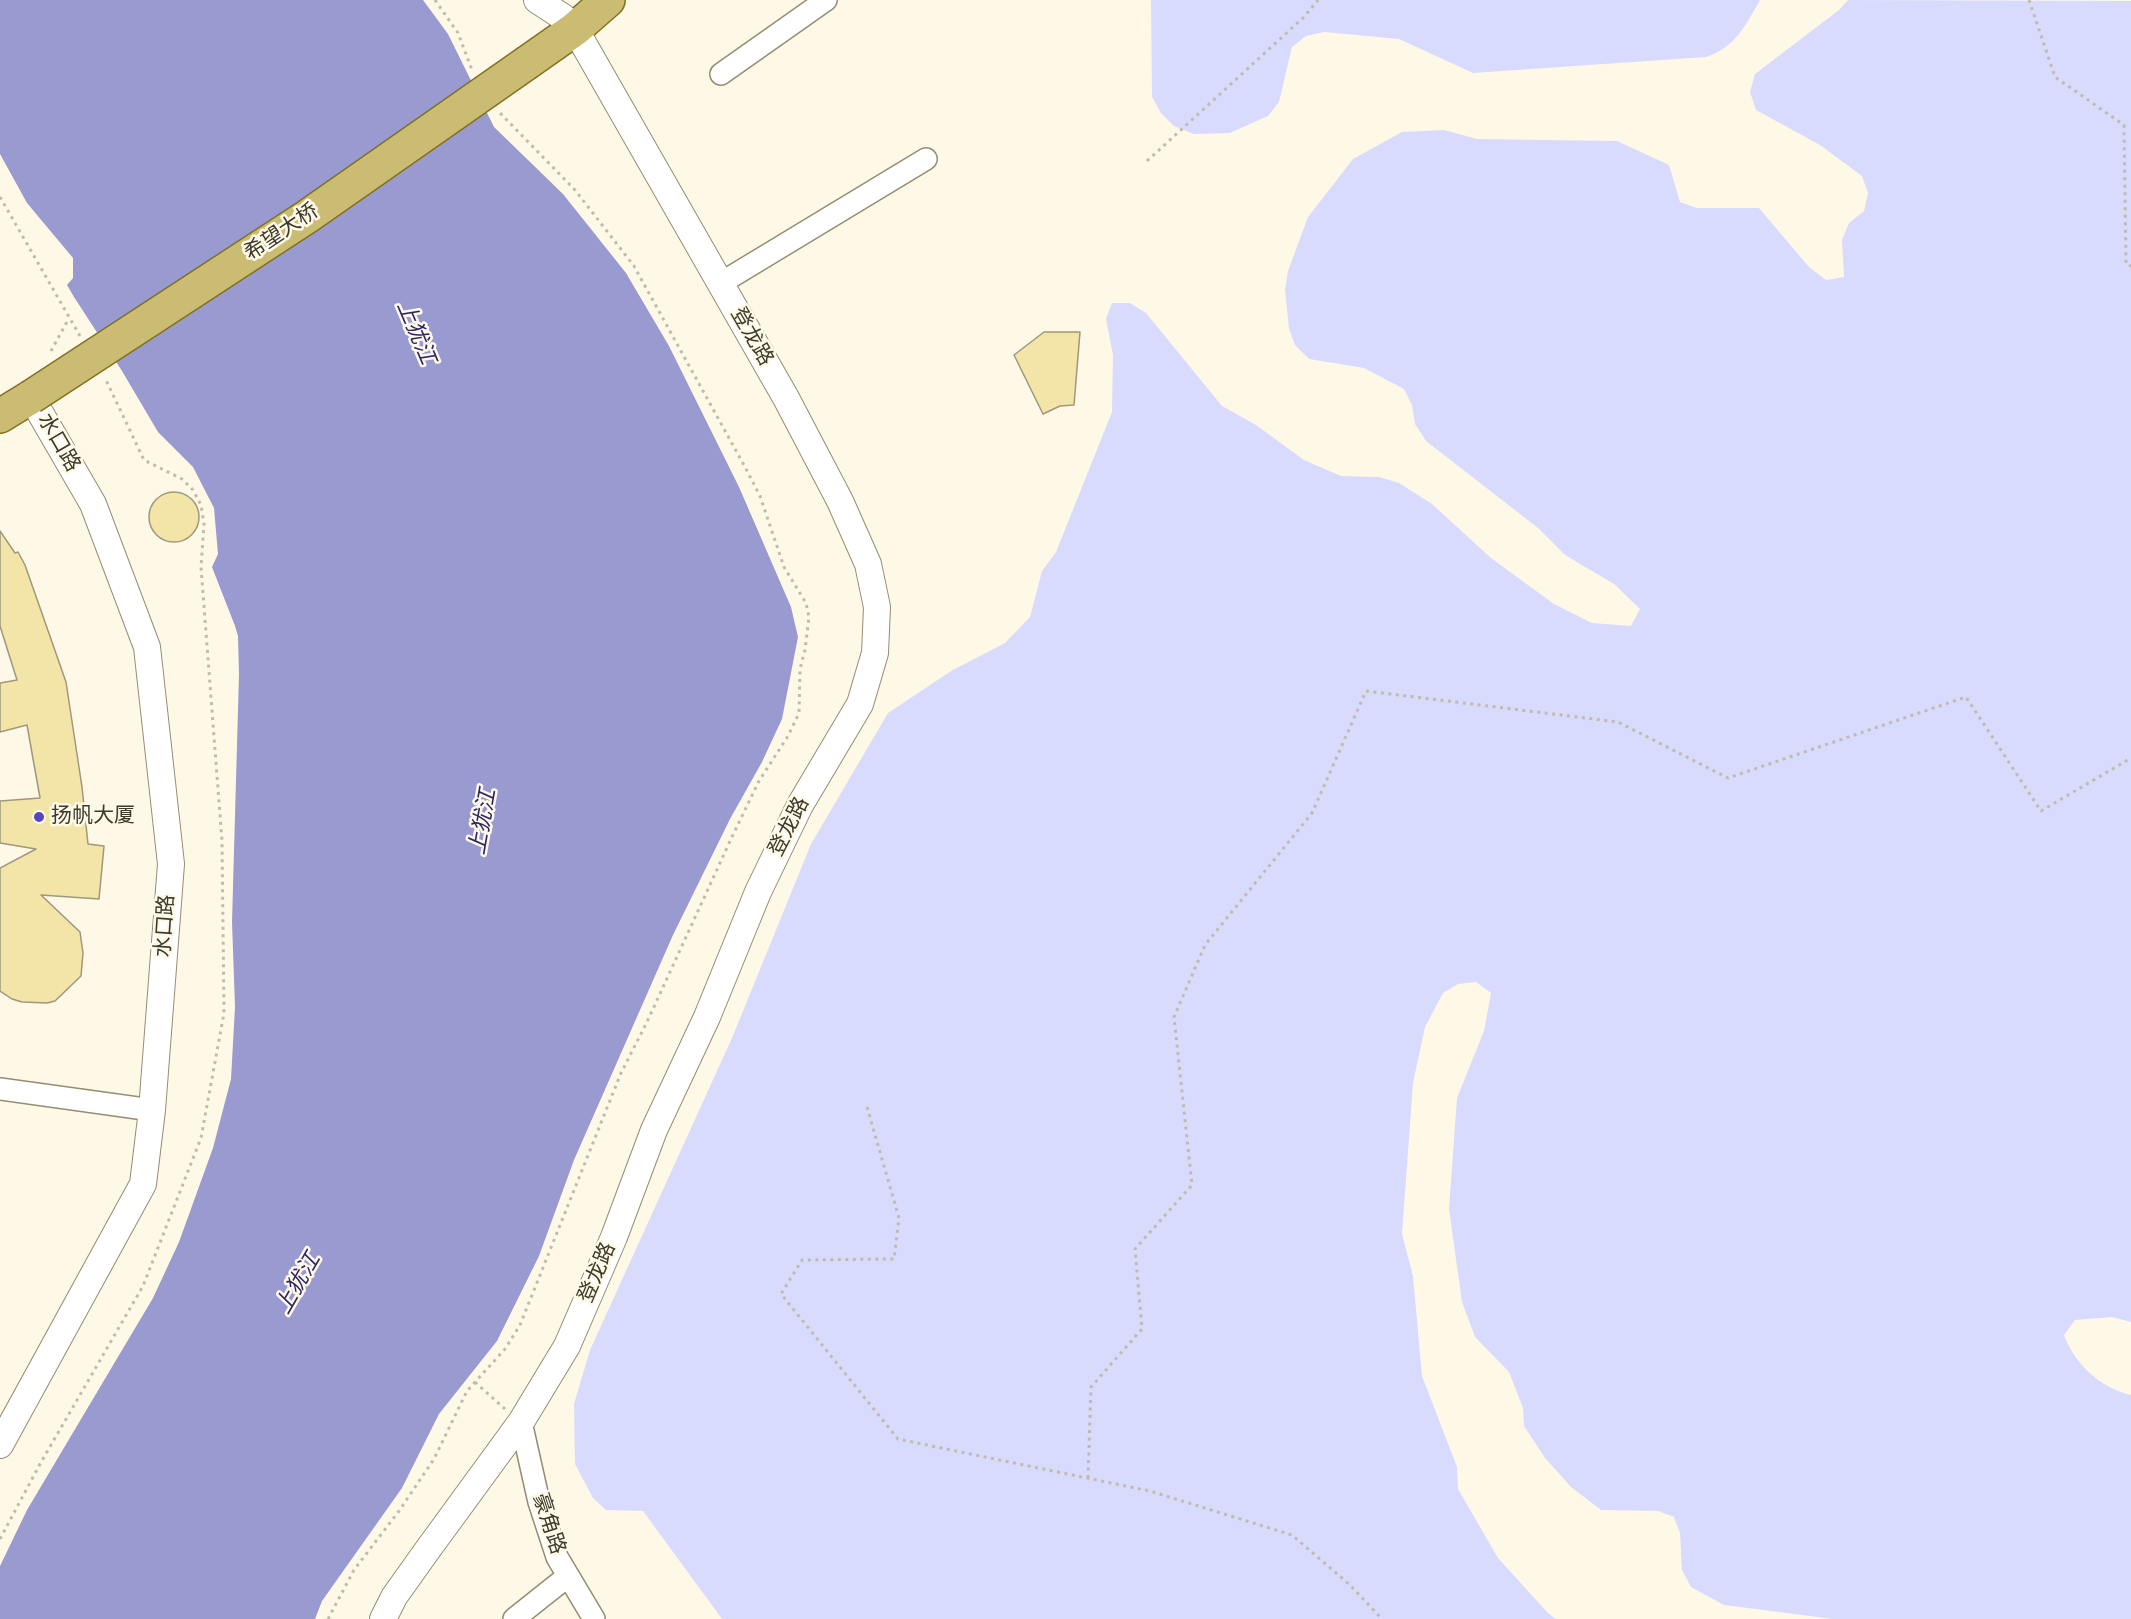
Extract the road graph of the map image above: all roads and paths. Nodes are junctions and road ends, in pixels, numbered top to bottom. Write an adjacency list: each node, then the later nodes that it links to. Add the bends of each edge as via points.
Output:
1 (435, 0): 8 (path, via 458,33)
2 (608, 0): 6 (main road, 希望大桥)
3 (826, 0): 7 (street)
4 (1318, 0): 11 (path)
5 (2028, 0): 12 (path, via 2055,76 2124,125 2126,264)
6 (566, 12): 13 (street, 登龙路); 16 (main road, 希望大桥, via 524,54)
7 (721, 74)
8 (475, 75)
9 (495, 107): 22 (path, via 575,190 634,266 755,487 784,567 806,603 809,616 796,722 745,810 621,1073 520,1324 505,1349)
10 (926, 159): 13 (street)
11 (1147, 161)
12 (2131, 266)
13 (721, 283): 23 (street, 登龙路, via 840,501 868,564 877,607 875,653 860,704 800,805 758,892 707,1017 654,1130 567,1346)
14 (69, 318): 15 (path)
15 (51, 351)
16 (18, 392): 17 (main road, 希望大桥); 21 (street, 水口路, via 93,504 147,647 171,864)
17 (0, 416)
18 (2131, 758): 25 (path, via 2041,811 1966,697 1728,778 1618,722 1366,691 1312,813 1205,945 1174,1017 1192,1185 1135,1249 1142,1329 1091,1388)
19 (0, 1089): 21 (street)
20 (867, 1107): 25 (path, via 899,1218 894,1259 802,1260 781,1294 898,1439)
21 (152, 1110): 24 (street, 水口路, via 143,1184)
22 (475, 1382): 23 (path); 27 (path, via 434,1459 354,1570)
23 (516, 1418): 26 (street, 豪角路, via 557,1557); 28 (street, 登龙路)
24 (0, 1445)
25 (1088, 1478): 31 (path, via 1150,1491 1292,1535 1350,1585)
26 (568, 1576): 29 (street); 30 (street, 豪角路)
27 (328, 1619)
28 (383, 1619)
29 (514, 1619)
30 (594, 1619)
31 (1382, 1619)

